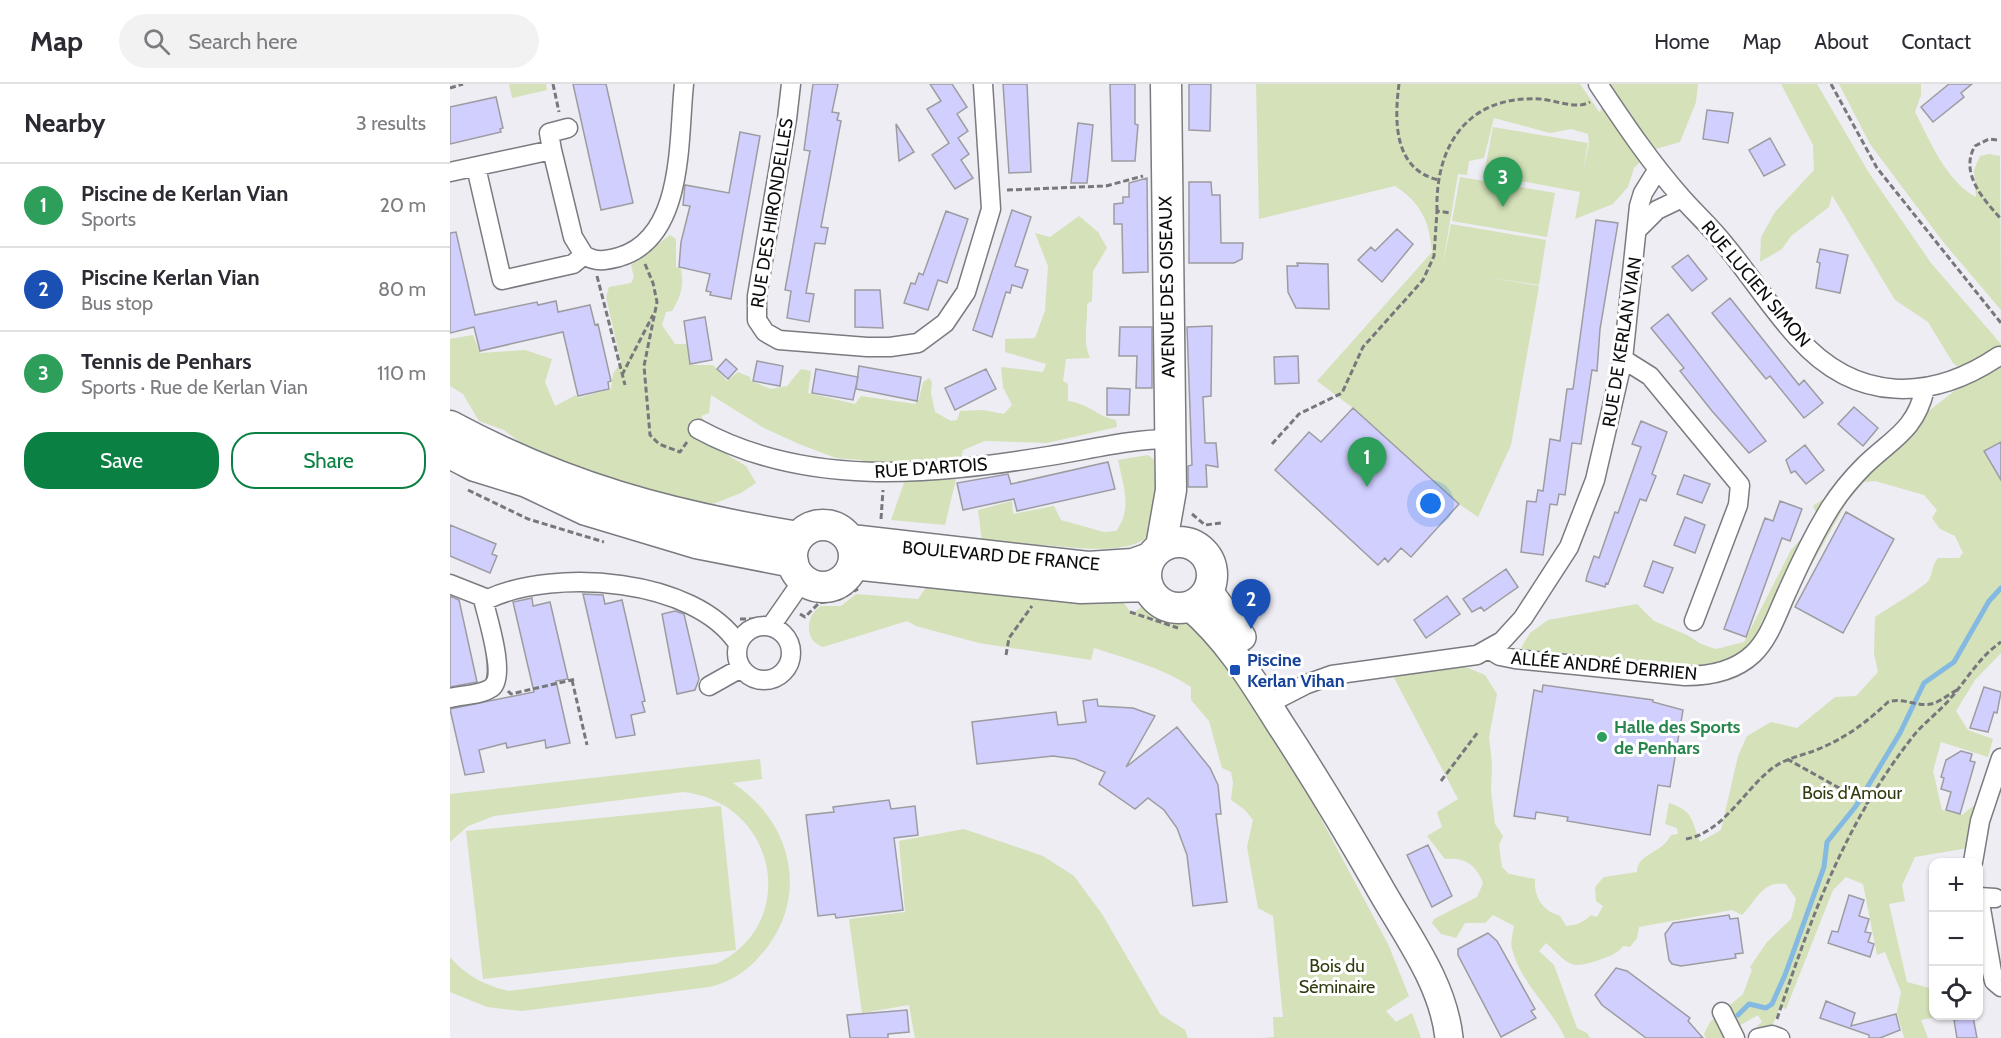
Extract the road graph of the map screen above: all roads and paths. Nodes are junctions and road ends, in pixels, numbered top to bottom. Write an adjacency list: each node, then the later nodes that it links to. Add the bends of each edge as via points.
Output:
1 (463, 84): 9 (path)
2 (553, 84): 11 (path)
3 (684, 84): 25 (street, via 670,202 656,233)
4 (791, 84): 5 (street, RUE DES HIRONDELLES, via 757,296 757,320 772,337 789,342 890,347 918,343 936,332 954,312 970,281 992,201)
5 (983, 84)
6 (1166, 84): 37 (main road, AVENUE DES OISEAUX)
7 (1399, 84): 18 (path, via 1401,150 1419,172)
8 (1831, 84): 28 (path, via 1877,168)
9 (450, 88)
10 (1600, 88): 15 (street, RUE LUCIEN SIMON); 18 (path, via 1585,105 1523,99 1500,103 1485,111 1463,125 1452,138)
11 (565, 129): 13 (street, via 549,132)
12 (1997, 140): 23 (path, via 1989,139 1975,146 1970,165 1978,192)
13 (552, 150): 14 (street); 26 (street, via 573,237)
14 (476, 167): 16 (street); 26 (street, via 502,280)
15 (1658, 169): 20 (street, RUE LUCIEN SIMON); 24 (street, RUE DE KERLAN VIAN, via 1639,206)
16 (450, 172)
17 (1149, 174): 19 (path, via 1106,186)
18 (1439, 180): 21 (path)
19 (1014, 189)
20 (1682, 198): 24 (street, via 1657,210); 33 (street, RUE LUCIEN SIMON, via 1724,243 1797,338 1820,359 1866,383 1890,389)
21 (1437, 211): 22 (path); 38 (path, via 1434,256 1424,280 1363,347 1342,393 1299,414)
22 (1451, 213)
23 (2001, 219)
24 (1639, 228): 30 (street, RUE DE KERLAN VIAN)
25 (637, 249): 26 (street, via 616,257); 27 (path, via 653,283)
26 (589, 258): 31 (path)
27 (655, 311): 31 (path); 36 (path, via 644,366 650,435 658,444 680,452)
28 (2001, 323)
29 (1999, 356): 33 (street, RUE LUCIEN SIMON, via 1965,377)
30 (1623, 359): 57 (street, via 1650,376 1740,485 1738,505); 61 (street, RUE DE KERLAN VIAN, via 1603,449 1577,530 1523,618)
31 (622, 375): 32 (path)
32 (625, 385)
33 (1925, 389): 61 (street, ALLÉE ANDRÉ DERRIEN, via 1911,425 1864,466 1830,508 1770,631 1753,654 1740,663 1712,674 1685,676)
34 (450, 409): 39 (main road)
35 (450, 426): 39 (main road)
36 (698, 429): 37 (street, RUE D'ARTOIS, via 785,462 864,473 931,471)
37 (1170, 439): 42 (main road, AVENUE DES OISEAUX)
38 (1272, 444)
39 (488, 446): 50 (main road, via 528,465)
40 (450, 453): 44 (main road, via 475,466 527,482)
41 (450, 476): 44 (main road, via 492,492)
42 (1171, 490): 47 (main road, AVENUE DES OISEAUX); 48 (main road, AVENUE DES OISEAUX)
43 (883, 496): 46 (path)
44 (586, 510): 50 (main road, via 696,543)
45 (1221, 523): 47 (path, via 1205,525 1193,513)
46 (881, 525)
47 (1189, 531): 48 (main road, via 1171,543); 54 (main road, via 1208,559 1211,580)
48 (1153, 564): 49 (main road, BOULEVARD DE FRANCE); 54 (main road, via 1153,595 1169,606)
49 (853, 565): 50 (main road, via 833,586); 50 (main road, via 835,527 825,524 808,528); 56 (path, via 838,600 814,606 805,617)
50 (802, 566): 58 (street)
51 (450, 584): 52 (street)
52 (483, 599): 59 (street, via 548,582 601,582 668,598 697,610); 64 (street, via 498,668)
53 (1033, 605): 62 (path, via 1009,638)
54 (1194, 609): 55 (path, via 1150,617); 68 (main road)
55 (1130, 612)
56 (800, 614)
57 (1694, 621)
58 (769, 629): 59 (street); 63 (street, via 791,649 783,672 761,680)
59 (734, 637): 63 (street)
60 (2001, 642): 66 (path, via 1973,667)
61 (1495, 653): 68 (street, RUE DE KERLAN VIAN, via 1332,675)
62 (1006, 655)
63 (741, 668): 65 (street)
64 (496, 682): 67 (street, via 490,689); 70 (path, via 511,694 574,679)
65 (710, 686)
66 (1958, 689): 72 (path, via 1934,703 1896,699 1888,702 1847,736); 74 (path, via 1911,738)
67 (450, 698)
68 (1276, 700): 78 (main road)
69 (1478, 732): 73 (path)
70 (587, 745)
71 (2001, 758): 76 (street, via 1980,821)
72 (1787, 759): 74 (path); 75 (path, via 1761,778 1706,832)
73 (1441, 781)
74 (1868, 804): 81 (path, via 1823,889)
75 (1686, 839)
76 (1973, 858)
77 (1984, 897): 79 (street, via 1992,972)
78 (1403, 930): 82 (main road); 83 (main road, via 1435,985)
79 (2001, 987)
80 (1722, 1012): 84 (street)
81 (1770, 1037)
82 (1433, 1038)
83 (1449, 1038)
84 (1735, 1038)

